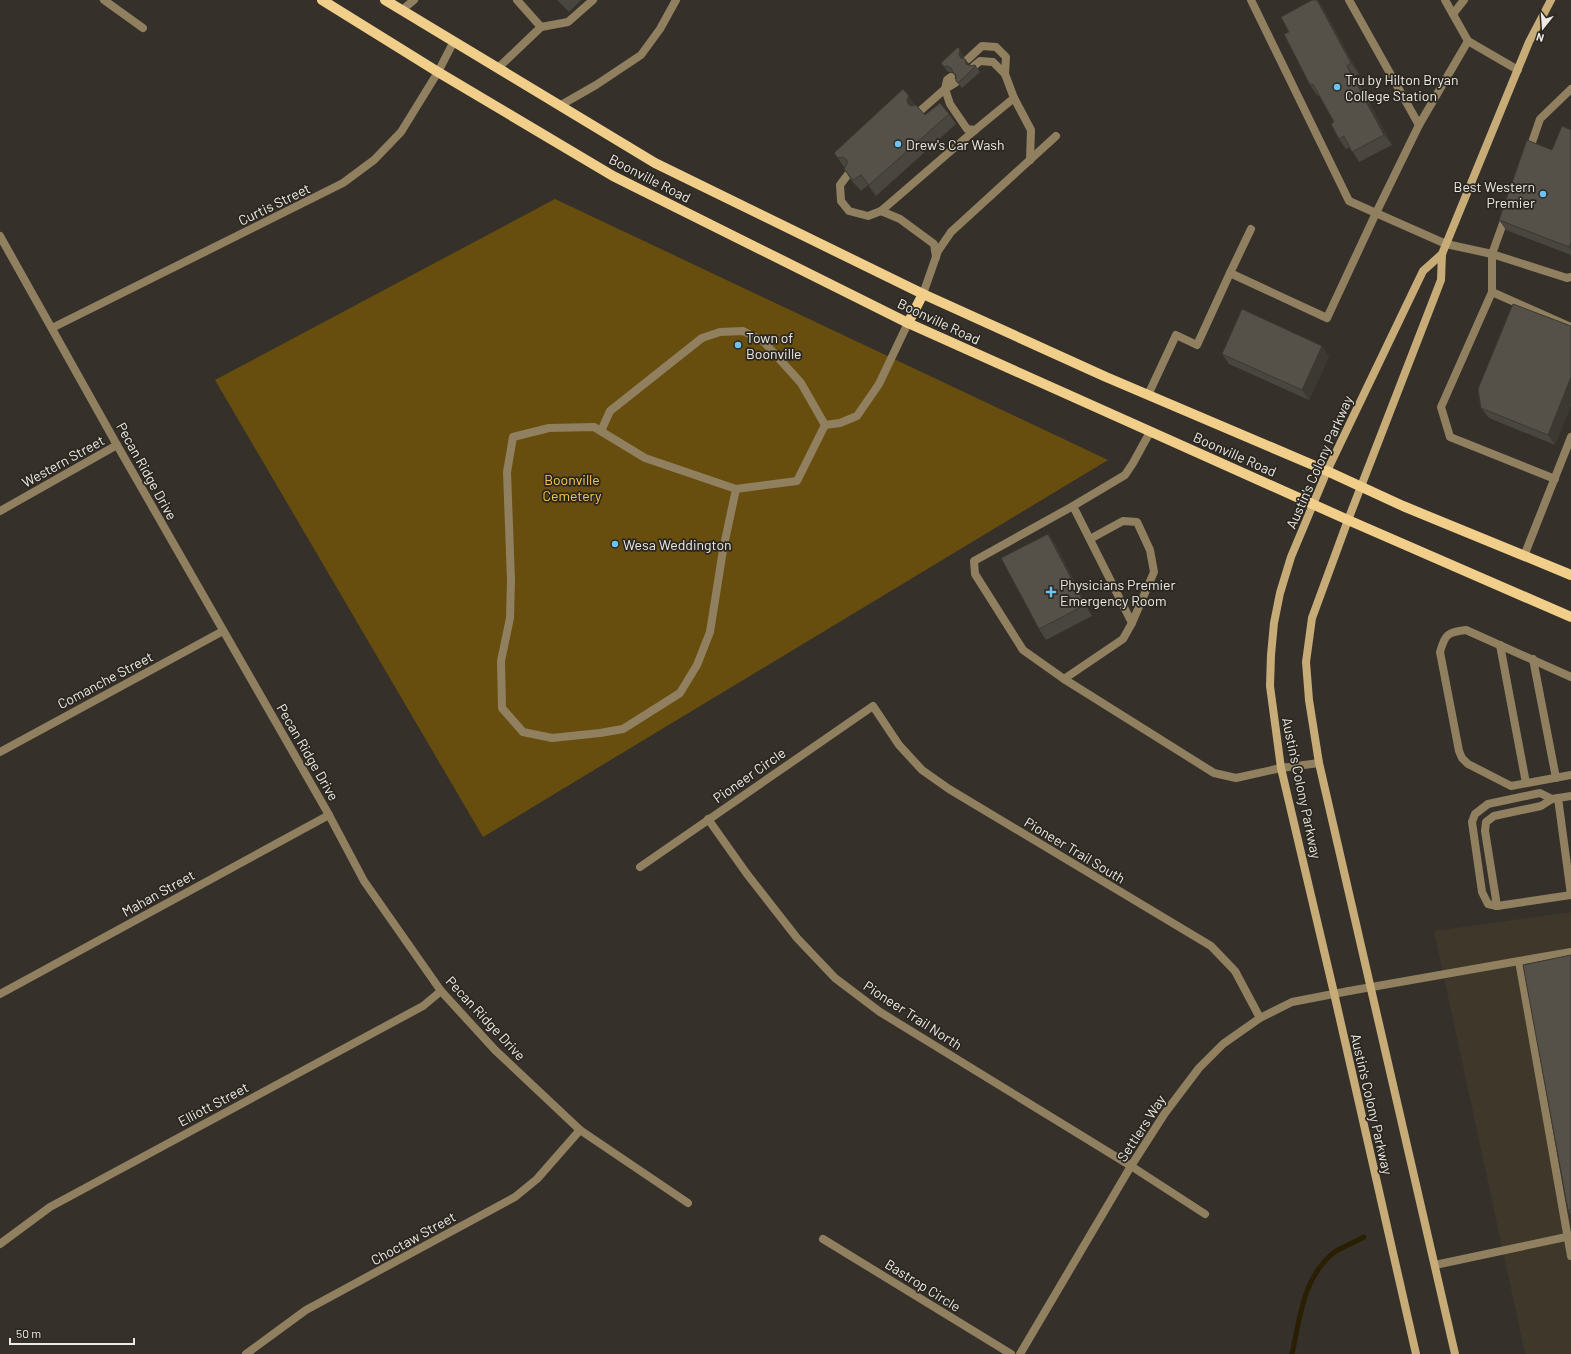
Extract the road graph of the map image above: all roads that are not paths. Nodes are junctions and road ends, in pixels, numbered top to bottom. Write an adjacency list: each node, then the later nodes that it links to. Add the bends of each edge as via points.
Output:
1 (322, 0): 23 (main road, Boonville Road)
2 (385, 0): 13 (main road, Boonville Road)
3 (414, 0): 13 (street)
4 (517, 0): 15 (street)
5 (593, 0): 15 (street, via 568,22)
6 (676, 0): 29 (street, via 660,29 640,55)
7 (1251, 0): 39 (street, via 1349,201)
8 (1349, 0): 31 (street)
9 (1445, 0): 14 (street)
10 (1464, 0): 14 (street)
11 (1552, 0): 22 (street, Austin's Colony Parkway, via 1529,42)
12 (109, 1): 16 (street)
13 (402, 10): 17 (main road, Boonville Road)
14 (1453, 14): 18 (street)
15 (541, 27): 21 (street)
16 (143, 28)
17 (454, 41): 21 (main road, Boonville Road); 23 (street, Curtis Street)
18 (1468, 41): 22 (street); 31 (street)
19 (968, 59): 24 (street, via 982,46 996,47 1006,57)
20 (974, 66): 24 (street, via 980,61 993,62)
21 (498, 68): 29 (main road, Boonville Road)
22 (1518, 70): 42 (street, Austin's Colony Parkway)
23 (438, 72): 50 (main road, Boonville Road, via 613,176); 52 (street, Curtis Street, via 400,132 374,160 343,183)
24 (1005, 74): 28 (street)
25 (953, 80): 27 (street)
26 (1571, 88): 34 (street, via 1540,119)
27 (945, 89): 30 (street); 32 (street, via 950,104 967,129)
28 (1014, 98): 32 (street); 35 (street, via 1031,130)
29 (560, 106): 49 (main road, Boonville Road, via 654,163)
30 (920, 111)
31 (1420, 125): 39 (street)
32 (975, 130): 38 (street)
33 (1056, 136): 35 (street)
34 (1527, 156)
35 (1030, 160): 45 (street, via 951,232)
36 (849, 173): 38 (street, via 840,185 841,201 849,211 868,216)
37 (1508, 209): 44 (street)
38 (881, 211): 45 (street, via 900,219 934,244)
39 (1376, 213): 42 (street); 46 (street, via 1327,318)
40 (1251, 229): 46 (street)
41 (0, 236): 52 (street, Pecan Ridge Drive)
42 (1446, 244): 43 (street, Austin's Colony Parkway); 44 (street)
43 (1442, 254): 59 (street, Austin's Colony Parkway, via 1423,271); 61 (street, Austin's Colony Parkway, via 1441,280)
44 (1492, 254): 47 (street); 48 (street)
45 (936, 257): 49 (street)
46 (1230, 273): 53 (street, via 1197,345 1176,335)
47 (1571, 277)
48 (1492, 292): 51 (street); 60 (street, via 1441,407 1450,437)
49 (923, 294): 50 (main road); 53 (main road, Boonville Road)
50 (908, 324): 54 (street, via 879,384 857,416 840,423); 56 (main road, Boonville Road)
51 (1571, 327)
52 (52, 328): 58 (street, Pecan Ridge Drive)
53 (1148, 395): 59 (main road, Boonville Road)
54 (825, 425): 55 (street, via 801,383 763,341 743,331 720,332 702,338 610,412); 62 (street, via 797,480)
55 (601, 431): 62 (street, via 645,458); 62 (street, via 594,427 549,428 513,437 507,472 511,580 510,618 501,661 502,708 523,732 552,738 623,729 680,693 697,665 710,632)
56 (1150, 432): 63 (main road, Boonville Road); 64 (street, via 1125,475)
57 (1571, 437): 60 (street)
58 (117, 446): 65 (street, Western Street); 72 (street, Pecan Ridge Drive)
59 (1327, 471): 61 (main road, Boonville Road); 63 (street, Austin's Colony Parkway)
60 (1554, 479): 68 (street)
61 (1361, 487): 66 (street, Austin's Colony Parkway); 68 (main road, Boonville Road)
62 (736, 489)
63 (1313, 505): 66 (main road, Boonville Road); 80 (street, Austin's Colony Parkway, via 1280,593 1274,623 1270,686)
64 (1073, 506): 67 (street); 76 (street, via 974,561 975,574 1023,650)
65 (0, 510)
66 (1348, 520): 70 (main road, Boonville Road); 79 (street, Austin's Colony Parkway, via 1312,618 1306,662)
67 (1090, 539): 71 (street); 71 (street, via 1123,522 1137,522 1150,550 1154,572)
68 (1524, 556): 69 (main road, Boonville Road)
69 (1571, 575)
70 (1571, 617)
71 (1132, 623): 76 (street, via 1123,639)
72 (223, 631): 78 (street, Comanche Street); 86 (street, Pecan Ridge Drive)
73 (1500, 645): 74 (street); 83 (street); 83 (street, via 1466,630 1452,632 1446,638 1440,652 1462,758 1468,764 1511,786)
74 (1533, 659): 75 (street); 82 (street)
75 (1571, 677)
76 (1064, 679): 80 (street, via 1214,773 1236,778)
77 (873, 706): 87 (street, Pioneer Circle); 97 (street, Pioneer Trail South, via 899,746 922,770 943,785 1211,946 1235,971)
78 (0, 752)
79 (1319, 763): 80 (street); 93 (street, Austin's Colony Parkway)
80 (1281, 768): 95 (street, Austin's Colony Parkway)
81 (1571, 775): 82 (street)
82 (1556, 778): 83 (street)
83 (1526, 783)
84 (1571, 796): 85 (street)
85 (1555, 798): 89 (street); 90 (street, via 1540,806 1494,816 1486,822 1485,831); 90 (street, via 1540,793 1488,804 1476,814 1472,822 1482,892 1488,904)
86 (329, 815): 94 (street, Pecan Ridge Drive, via 364,881); 96 (street, Mahan Street)
87 (708, 819): 88 (street, Pioneer Circle); 99 (street, Pioneer Trail North, via 797,938 835,978 880,1012)
88 (640, 867)
89 (1571, 895): 90 (street)
90 (1497, 906)
91 (1571, 952): 92 (street, Settlers Way)
92 (1519, 962): 93 (street, Settlers Way); 102 (street)
93 (1371, 988): 95 (street, Settlers Way); 106 (street, Austin's Colony Parkway)
94 (441, 991): 98 (street, Pecan Ridge Drive, via 495,1050); 104 (street, Elliott Street, via 423,1006 50,1207)
95 (1334, 993): 97 (street, Settlers Way, via 1292,1002); 110 (street, Austin's Colony Parkway)
96 (0, 994)
97 (1260, 1018): 99 (street, Settlers Way, via 1223,1044 1199,1068 1165,1113)
98 (580, 1130): 100 (street, Pecan Ridge Drive); 107 (street, Choctaw Street, via 537,1179 515,1196 306,1310)
99 (1131, 1166): 101 (street, Pioneer Trail North); 109 (street, Settlers Way)
100 (688, 1203)
101 (1205, 1214)
102 (1569, 1236): 105 (street); 106 (street)
103 (822, 1239): 108 (street, Bastrop Circle)
104 (0, 1244)
105 (1571, 1256)
106 (1435, 1265): 111 (street, Austin's Colony Parkway)
107 (246, 1354)
108 (1010, 1354)
109 (1020, 1354)
110 (1416, 1354)
111 (1455, 1354)

